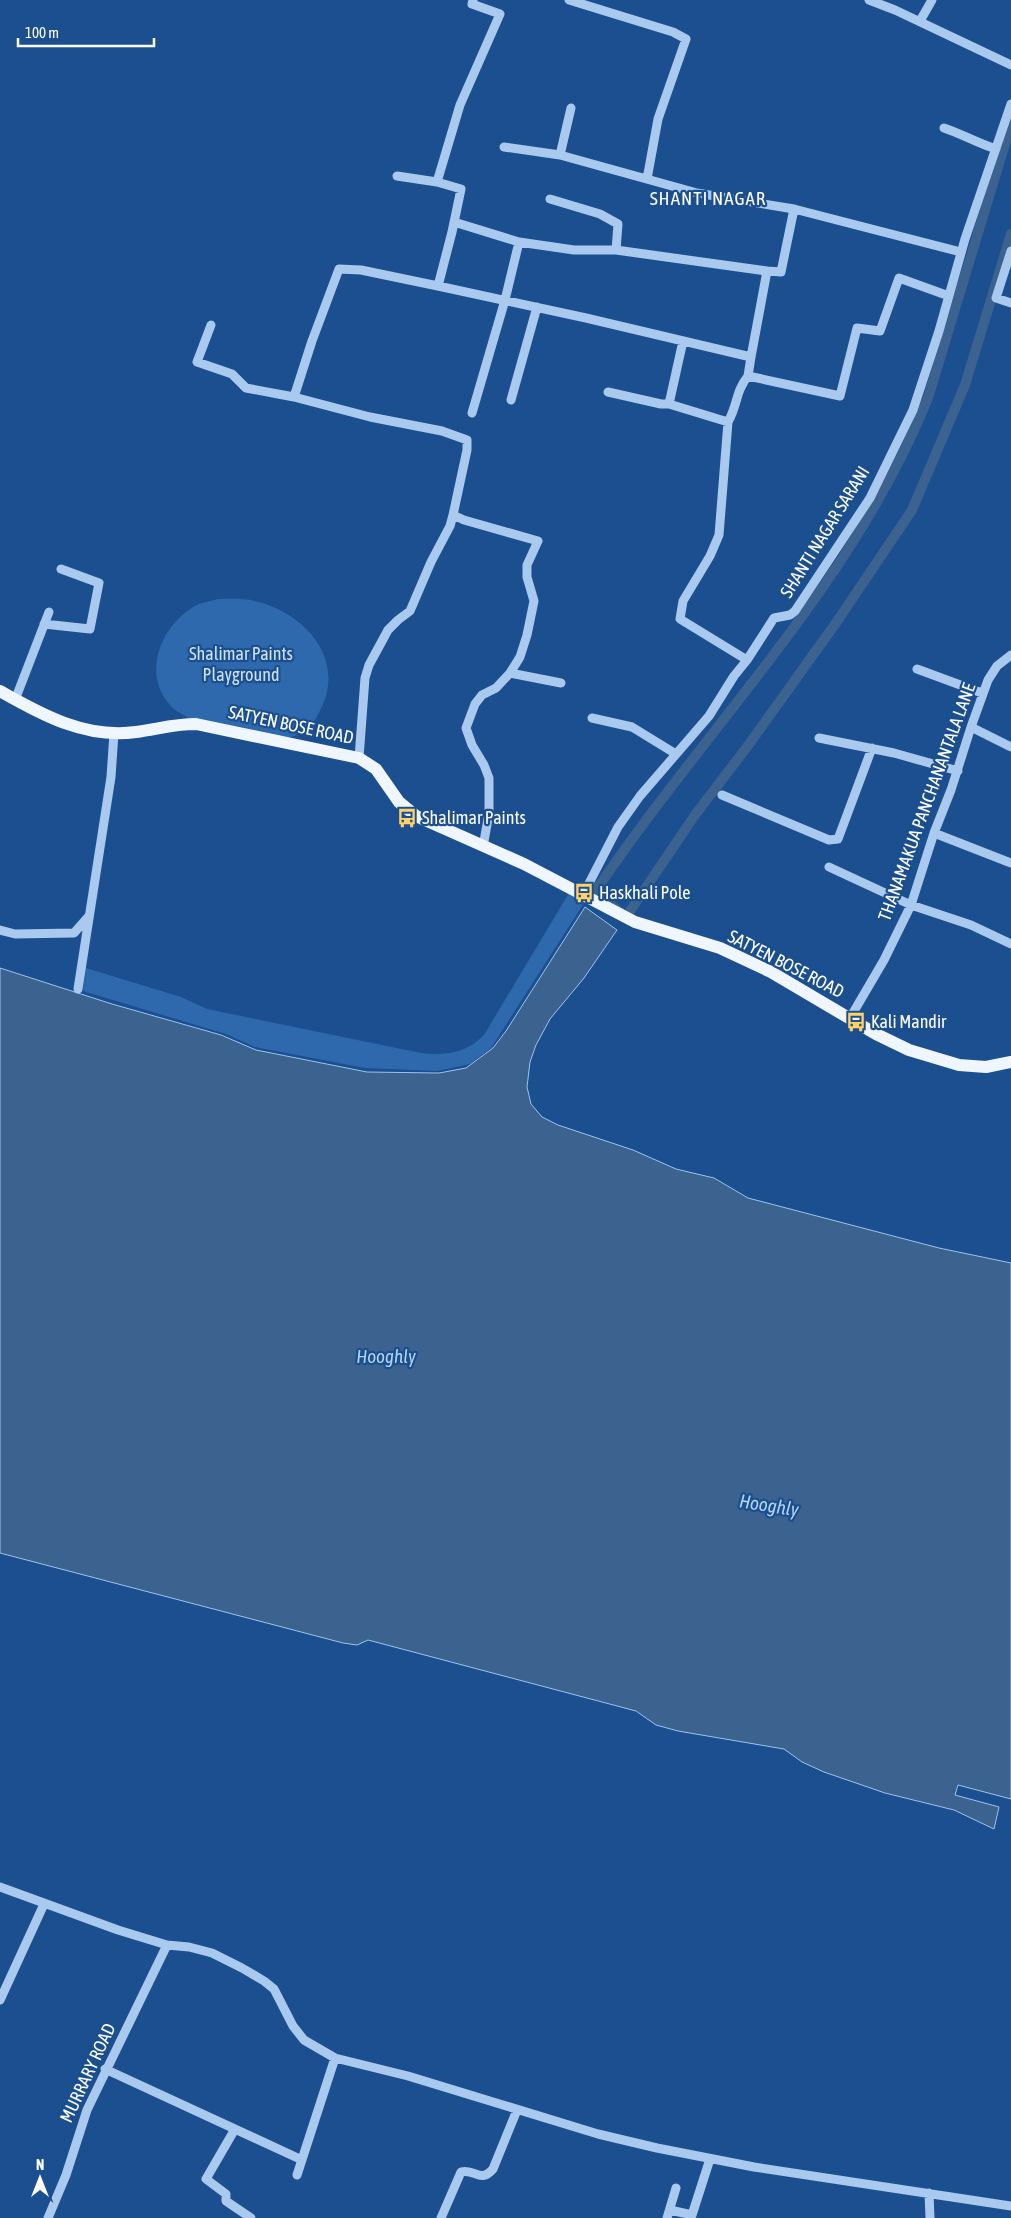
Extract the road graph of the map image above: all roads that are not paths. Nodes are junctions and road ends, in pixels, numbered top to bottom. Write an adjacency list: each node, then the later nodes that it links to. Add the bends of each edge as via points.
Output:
1 (473, 0): 15 (street, via 472,4 500,14 460,105)
2 (569, 0): 14 (street, via 673,32 686,39 658,119)
3 (869, 0): 5 (street)
4 (932, 0): 5 (street)
5 (920, 21): 6 (street)
6 (1011, 65)
7 (1011, 104): 11 (street, SHANTI NAGAR SARANI)
8 (571, 108): 12 (street)
9 (944, 128): 11 (street)
10 (504, 147): 12 (street)
11 (996, 149): 21 (street, SHANTI NAGAR SARANI)
12 (560, 155): 14 (street)
13 (397, 176): 15 (street)
14 (647, 179): 17 (street, via 697,193)
15 (437, 182): 18 (street, via 461,189)
16 (550, 200): 20 (street, via 600,214 618,224)
17 (794, 209): 21 (street); 23 (street, via 781,272)
18 (454, 222): 19 (street); 24 (street)
19 (519, 242): 20 (street, via 574,250); 26 (street)
20 (616, 250): 23 (street)
21 (962, 252): 25 (street, SHANTI NAGAR SARANI)
22 (1011, 252): 27 (street, via 996,298)
23 (767, 270): 31 (street)
24 (438, 286): 26 (street); 34 (street, via 361,270 339,269)
25 (949, 296): 32 (street, via 899,278 880,331 857,328 840,396); 44 (street, SHANTI NAGAR SARANI, via 916,403 870,498 795,611 774,618)
26 (505, 300): 28 (street); 37 (street)
27 (1011, 304)
28 (537, 307): 30 (street); 35 (street)
29 (211, 325): 34 (street, via 197,362 232,374 246,388)
30 (683, 341): 31 (street); 36 (street)
31 (751, 357): 32 (street)
32 (748, 376): 38 (street, via 739,387 734,413)
33 (608, 392): 36 (street)
34 (294, 397): 39 (street, via 467,440)
35 (511, 400)
36 (669, 404): 38 (street)
37 (472, 413)
38 (728, 422): 44 (street, via 719,535 683,601 680,619)
39 (453, 515): 46 (street, via 538,541 527,565 526,577 534,601 532,613 520,657); 58 (street, via 410,611 388,630 369,665 365,678)
40 (61, 570): 42 (street, via 99,583 90,629)
41 (49, 612): 42 (street)
42 (44, 624): 50 (street)
43 (1011, 655): 49 (street, THANAMAKUA PANCHANANTALA LANE, via 996,666)
44 (747, 660): 57 (street, SHANTI NAGAR SARANI, via 709,716)
45 (917, 669): 49 (street)
46 (510, 674): 47 (street); 62 (street, via 496,688 482,695 466,728 488,778 489,812)
47 (561, 682)
48 (0, 691): 50 (main road, SATYEN BOSE ROAD)
49 (982, 693): 52 (street, THANAMAKUA PANCHANANTALA LANE)
50 (15, 700): 53 (main road, SATYEN BOSE ROAD, via 62,723 87,731)
51 (592, 718): 57 (street, via 632,727)
52 (971, 727): 55 (street); 59 (street, THANAMAKUA PANCHANANTALA LANE)
53 (114, 733): 58 (main road, SATYEN BOSE ROAD, via 173,724 196,724); 67 (street, via 111,777)
54 (819, 738): 56 (street)
55 (1011, 747)
56 (872, 748): 59 (street); 60 (street, via 838,839 829,840)
57 (676, 754): 65 (street, SHANTI NAGAR SARANI, via 618,827)
58 (359, 758): 62 (main road, SATYEN BOSE ROAD, via 376,770 409,812)
59 (958, 771): 61 (street, THANAMAKUA PANCHANANTALA LANE)
60 (722, 795)
61 (934, 833): 63 (street); 66 (street, THANAMAKUA PANCHANANTALA LANE)
62 (483, 847): 65 (main road, SATYEN BOSE ROAD)
63 (1011, 863)
64 (828, 866): 66 (street)
65 (586, 896): 71 (main road, SATYEN BOSE ROAD, via 635,922 734,954)
66 (911, 905): 69 (street, via 971,925); 71 (street, THANAMAKUA PANCHANANTALA LANE)
67 (90, 914): 68 (street, via 74,933 15,934); 70 (street)
68 (0, 930)
69 (1011, 944)
70 (78, 989)
71 (850, 1018): 72 (main road, SATYEN BOSE ROAD, via 909,1050 944,1061 986,1067)
72 (1011, 1062)
73 (0, 1887): 74 (street)
74 (44, 1904): 75 (street); 76 (street)
75 (167, 1945): 77 (street, via 212,1953 264,1980 274,1989 304,2040); 78 (street, MURRARY ROAD)
76 (0, 2000)
77 (335, 2058): 79 (street, via 408,2076); 82 (street)
78 (105, 2069): 80 (street); 89 (street, MURRARY ROAD, via 86,2110 66,2175)
79 (517, 2110): 81 (street, via 598,2134); 91 (street, via 493,2169 488,2175 481,2176 461,2172)
80 (235, 2129): 82 (street); 90 (street, via 206,2179 226,2194 226,2201)
81 (710, 2159): 85 (street); 88 (street)
82 (302, 2160): 83 (street)
83 (297, 2175)
84 (676, 2188): 87 (street)
85 (929, 2193): 86 (street); 92 (street)
86 (1011, 2206)
87 (668, 2214): 88 (street)
88 (692, 2217)
89 (48, 2218)
90 (250, 2218)
91 (441, 2218)
92 (930, 2218)

